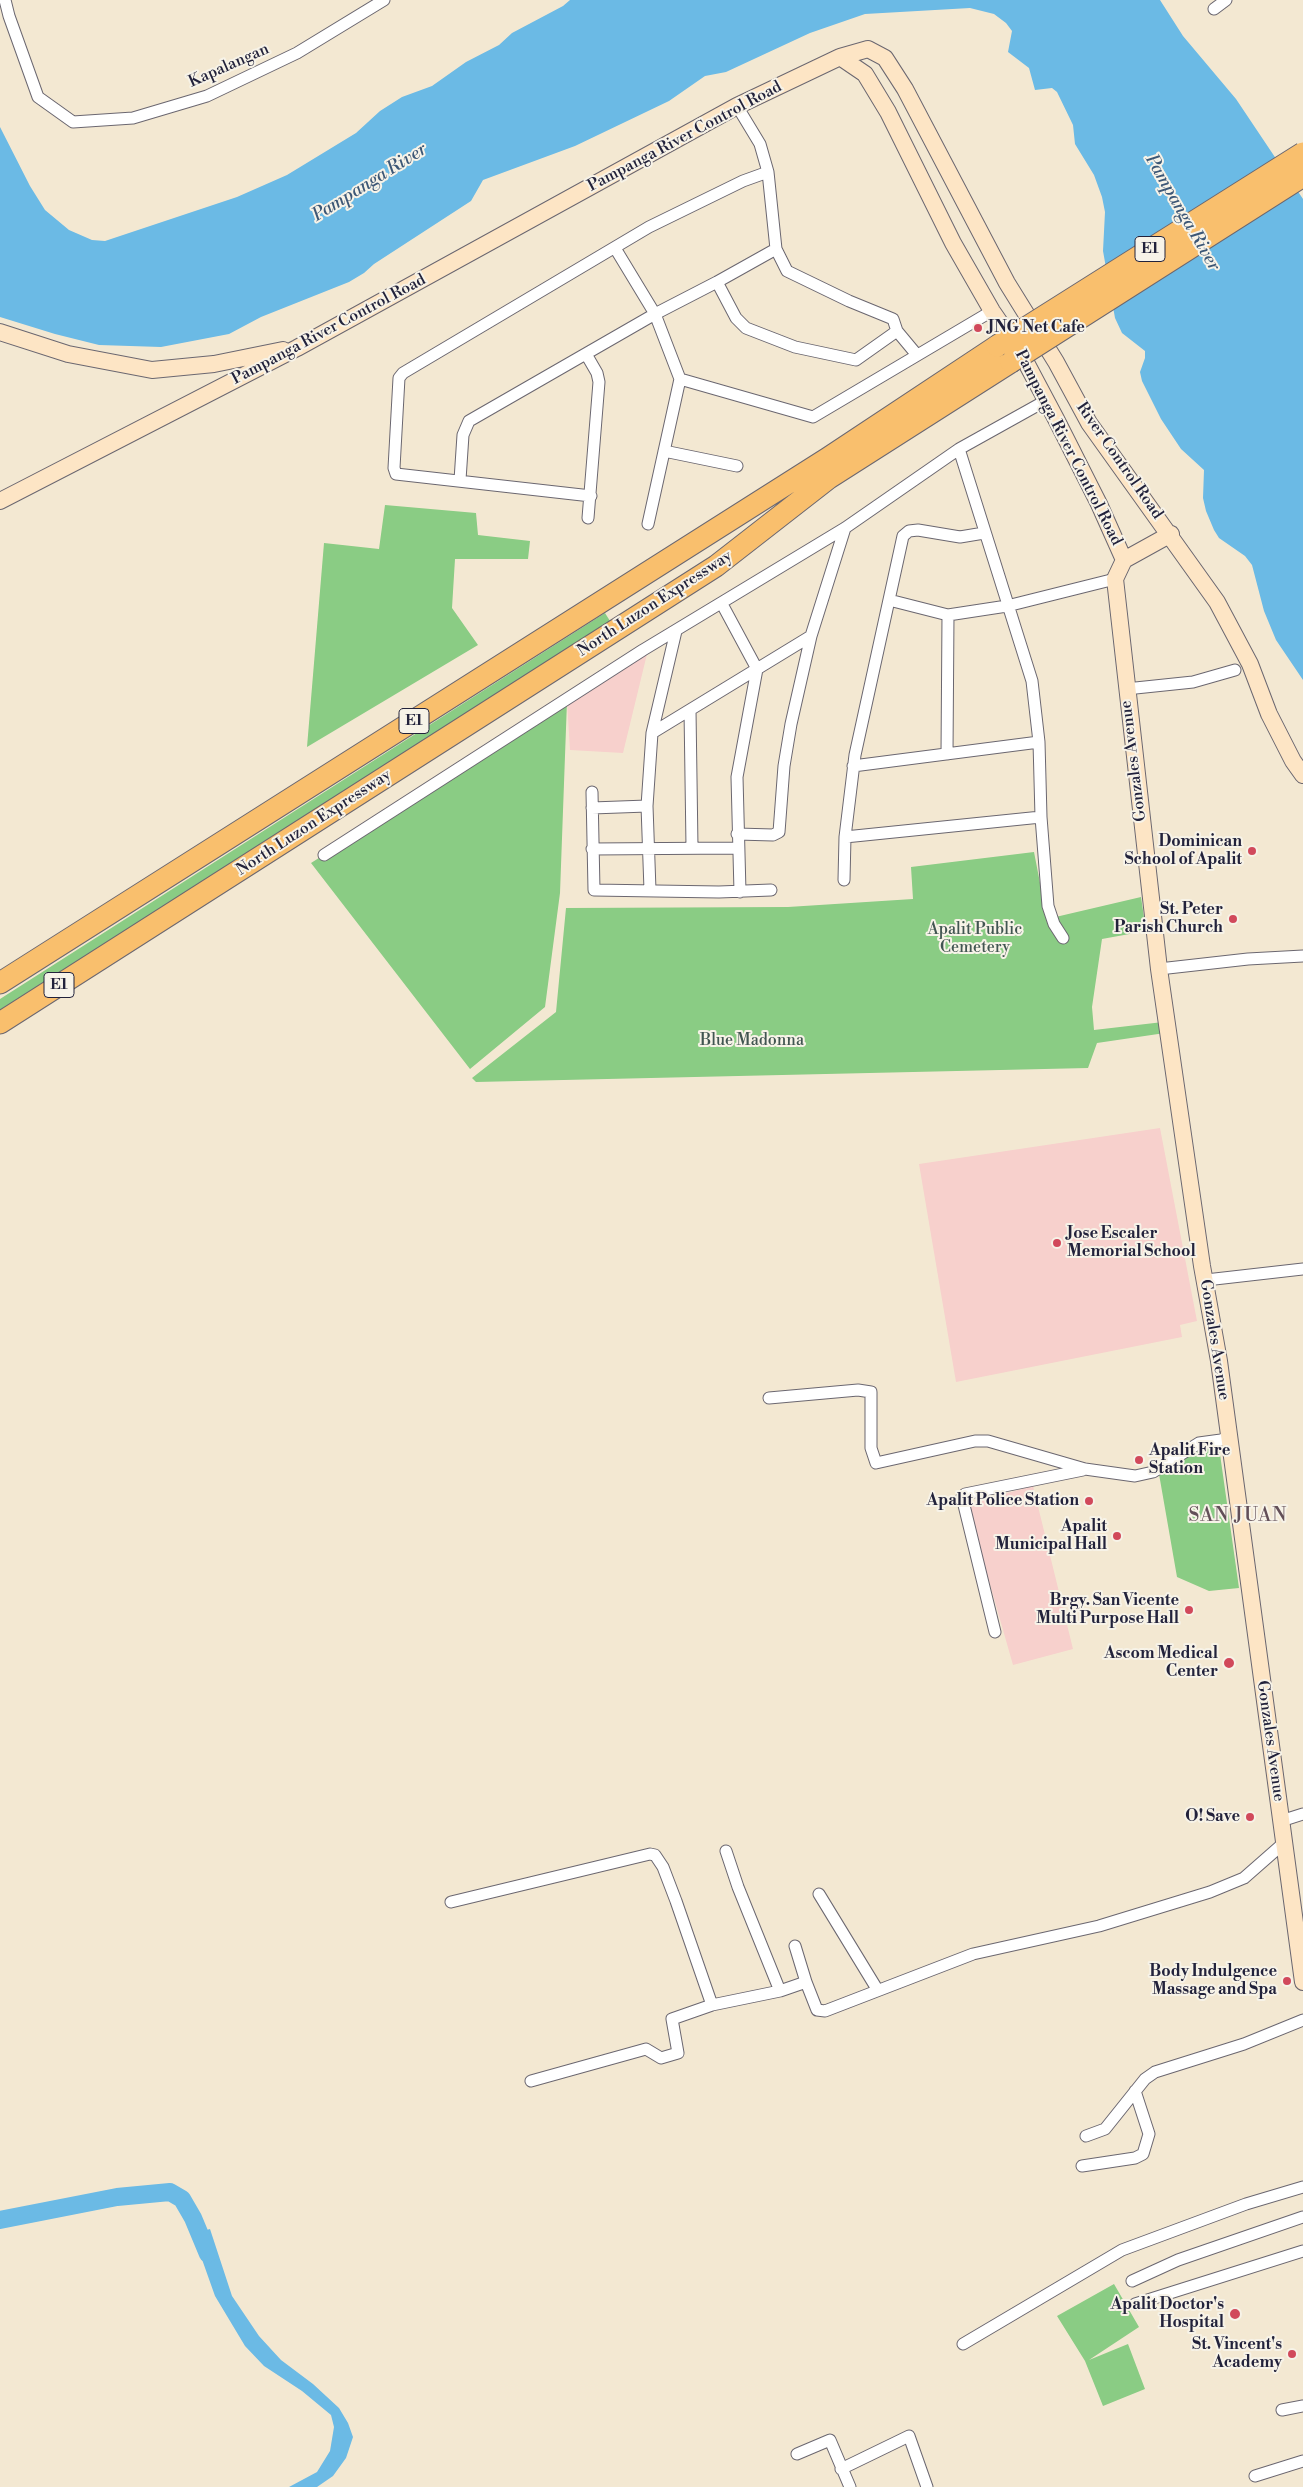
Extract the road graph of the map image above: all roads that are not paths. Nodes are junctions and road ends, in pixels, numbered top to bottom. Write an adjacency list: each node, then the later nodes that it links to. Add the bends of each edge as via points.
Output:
1 (5, 0): 2 (street, Kapalangan, via 38,97 73,122 133,118 207,96 297,53)
2 (384, 0)
3 (1226, 0): 4 (street)
4 (1214, 9)
5 (840, 58): 6 (main road, Pampanga River Control Road); 13 (main road, Pampanga River Control Road, via 865,74 874,87 953,243); 32 (main road, River Control Road, via 868,49 885,58 905,89 1007,282 1089,423)
6 (737, 106): 8 (street, via 760,144); 17 (main road, Pampanga River Control Road)
7 (1303, 153): 68 (highway, North Luzon Expressway / E1, bridge)
8 (768, 172): 10 (street, via 649,227); 11 (street)
9 (1303, 176): 69 (highway, North Luzon Expressway / E1, bridge, via 829,478 716,566)
10 (615, 248): 14 (street); 25 (street, via 399,378 395,472)
11 (776, 249): 12 (street); 15 (street, via 790,273 893,319)
12 (717, 282): 14 (street); 15 (street, via 736,318 746,328 795,347 856,360)
13 (992, 311): 19 (street); 21 (main road, Pampanga River Control Road, via 1021,353)
14 (655, 314): 18 (street); 20 (street)
15 (897, 331): 19 (street)
16 (0, 332): 17 (main road, via 68,354 152,370 214,364)
17 (297, 348): 27 (main road, Pampanga River Control Road)
18 (586, 354): 25 (street, via 468,421 463,435); 26 (street, via 599,382)
19 (917, 355): 20 (street, via 812,417)
20 (680, 380): 23 (street)
21 (1047, 400): 22 (street); 33 (main road, Pampanga River Control Road, via 1100,504)
22 (959, 449): 30 (street); 31 (street)
23 (664, 451): 24 (street); 29 (street)
24 (737, 466)
25 (460, 480): 26 (street)
26 (591, 496): 28 (street)
27 (0, 501)
28 (588, 518)
29 (648, 524)
30 (846, 528): 36 (street); 40 (street)
31 (984, 532): 35 (street, via 960,537 909,531 903,536); 37 (street)
32 (1171, 534): 33 (main road); 49 (main road, River Control Road, via 1217,602 1250,664 1273,722)
33 (1124, 560): 34 (main road, Pampanga River Control Road)
34 (1115, 579): 37 (street); 43 (main road, Gonzales Avenue)
35 (889, 600): 38 (street); 48 (street)
36 (722, 604): 39 (street); 41 (street)
37 (1007, 606): 38 (street); 46 (street, via 1032,681)
38 (948, 616): 47 (street)
39 (676, 631): 45 (street); 60 (street)
40 (811, 636): 41 (street); 54 (street, via 784,766 779,832 773,835)
41 (757, 668): 44 (street); 54 (street, via 737,777)
42 (1234, 670): 43 (street, via 1193,682)
43 (1126, 688): 67 (main road, Gonzales Avenue)
44 (690, 710): 45 (street); 57 (street)
45 (652, 733): 51 (street)
46 (1039, 742): 47 (street); 53 (street)
47 (947, 754): 48 (street)
48 (853, 766): 55 (street)
49 (1303, 775)
50 (592, 792): 52 (street)
51 (647, 806): 52 (street); 56 (street)
52 (592, 808): 59 (street)
53 (1041, 816): 55 (street); 65 (street, via 1048,906 1054,924)
54 (737, 834): 58 (street)
55 (845, 837): 61 (street)
56 (648, 848): 57 (street); 59 (street); 62 (street)
57 (692, 848): 58 (street)
58 (737, 848): 64 (street)
59 (592, 849): 62 (street, via 594,890)
60 (324, 855)
61 (844, 880)
62 (650, 890): 64 (street)
63 (771, 890): 64 (street)
64 (740, 892)
65 (1064, 938)
66 (1303, 956): 67 (street)
67 (1159, 969): 71 (main road, Gonzales Avenue)
68 (0, 983)
69 (0, 1023)
70 (1303, 1269): 71 (street)
71 (1206, 1280): 73 (main road, Gonzales Avenue)
72 (769, 1398): 74 (street, via 858,1390 871,1392 871,1448 876,1463 988,1441)
73 (1229, 1437): 74 (street, via 1199,1443 1153,1472 1135,1476); 77 (main road, Gonzales Avenue)
74 (1085, 1470): 75 (street, via 962,1497)
75 (996, 1632)
76 (1303, 1814): 77 (street)
77 (1281, 1821): 78 (main road, Gonzales Avenue)
78 (1285, 1842): 84 (main road, Gonzales Avenue); 85 (street, via 1244,1878 1210,1892 1099,1926 973,1954)
79 (726, 1851): 86 (street)
80 (819, 1894): 85 (street)
81 (451, 1902): 87 (street, via 655,1854 676,1901)
82 (795, 1946): 83 (street)
83 (806, 1982): 85 (street, via 817,2010 825,2011); 86 (street)
84 (1303, 1982)
85 (877, 1989)
86 (780, 1991): 87 (street)
87 (712, 2005): 89 (street, via 672,2019 678,2053 659,2058 646,2049)
88 (1303, 2020): 90 (street, via 1244,2044 1155,2072 1145,2078)
89 (531, 2081)
90 (1135, 2091): 91 (street, via 1105,2129); 92 (street, via 1149,2134 1143,2154)
91 (1086, 2136)
92 (1082, 2166)
93 (1303, 2187): 98 (street, via 1128,2247)
94 (1303, 2217): 96 (street, via 1178,2260)
95 (1303, 2251): 97 (street)
96 (1132, 2281)
97 (1135, 2304)
98 (963, 2344)
99 (1303, 2406): 100 (street)
100 (1282, 2410)
101 (797, 2454): 103 (street, via 830,2440)
102 (1303, 2461): 104 (street)
103 (841, 2469): 105 (street); 106 (street, via 909,2436)
104 (1255, 2476)
105 (850, 2487)
106 (927, 2487)

